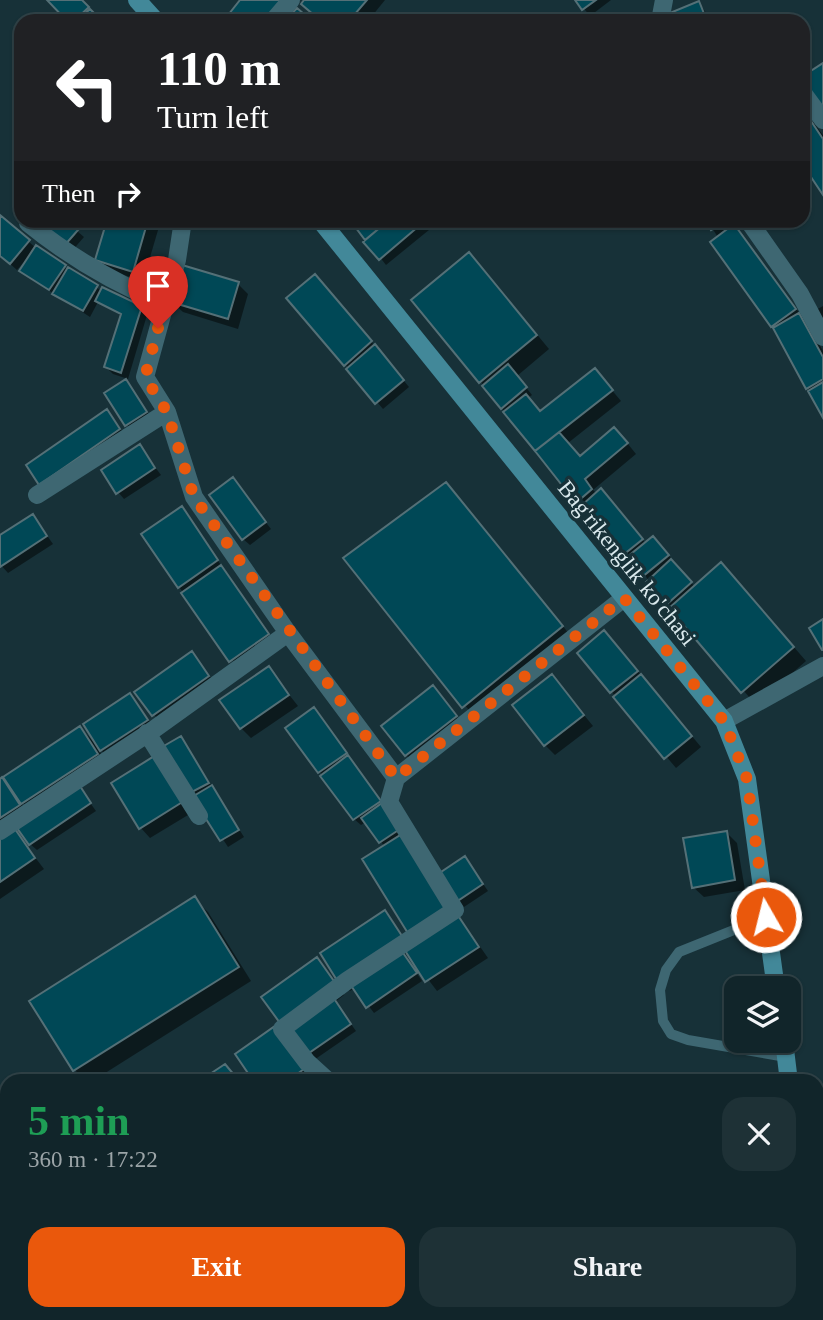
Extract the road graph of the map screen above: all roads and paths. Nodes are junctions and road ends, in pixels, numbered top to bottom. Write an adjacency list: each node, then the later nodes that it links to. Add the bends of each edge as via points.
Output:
1 (137, 0): 3 (main road)
2 (291, 0): 4 (street)
3 (150, 14)
4 (279, 14)
5 (810, 102): 6 (street)
6 (823, 120)
7 (34, 228): 11 (street, via 76,260)
8 (182, 228): 11 (street)
9 (326, 228): 15 (main road, Bag'rikenglik ko'chasi)
10 (754, 228): 12 (street, via 800,294)
11 (164, 304): 13 (street, via 145,377)
12 (823, 337)
13 (167, 412): 14 (street); 16 (street, via 194,497)
14 (37, 495)
15 (624, 598): 18 (main road, Bag'rikenglik ko'chasi); 20 (street)
16 (288, 633): 19 (street); 20 (street)
17 (823, 666): 18 (street)
18 (724, 721): 23 (main road, Bag'rikenglik ko'chasi, via 747,779)
19 (147, 733): 21 (street); 22 (street)
20 (396, 778): 27 (street, via 389,802 455,910 282,1029)
21 (199, 816)
22 (0, 831)
23 (766, 917): 24 (main road, Bag'rikenglik ko'chasi); 25 (lane, via 679,952 666,970 660,990 663,1021 671,1034)
24 (774, 976)
25 (724, 1043)
26 (785, 1053): 28 (main road)
27 (320, 1074)
28 (788, 1074)

